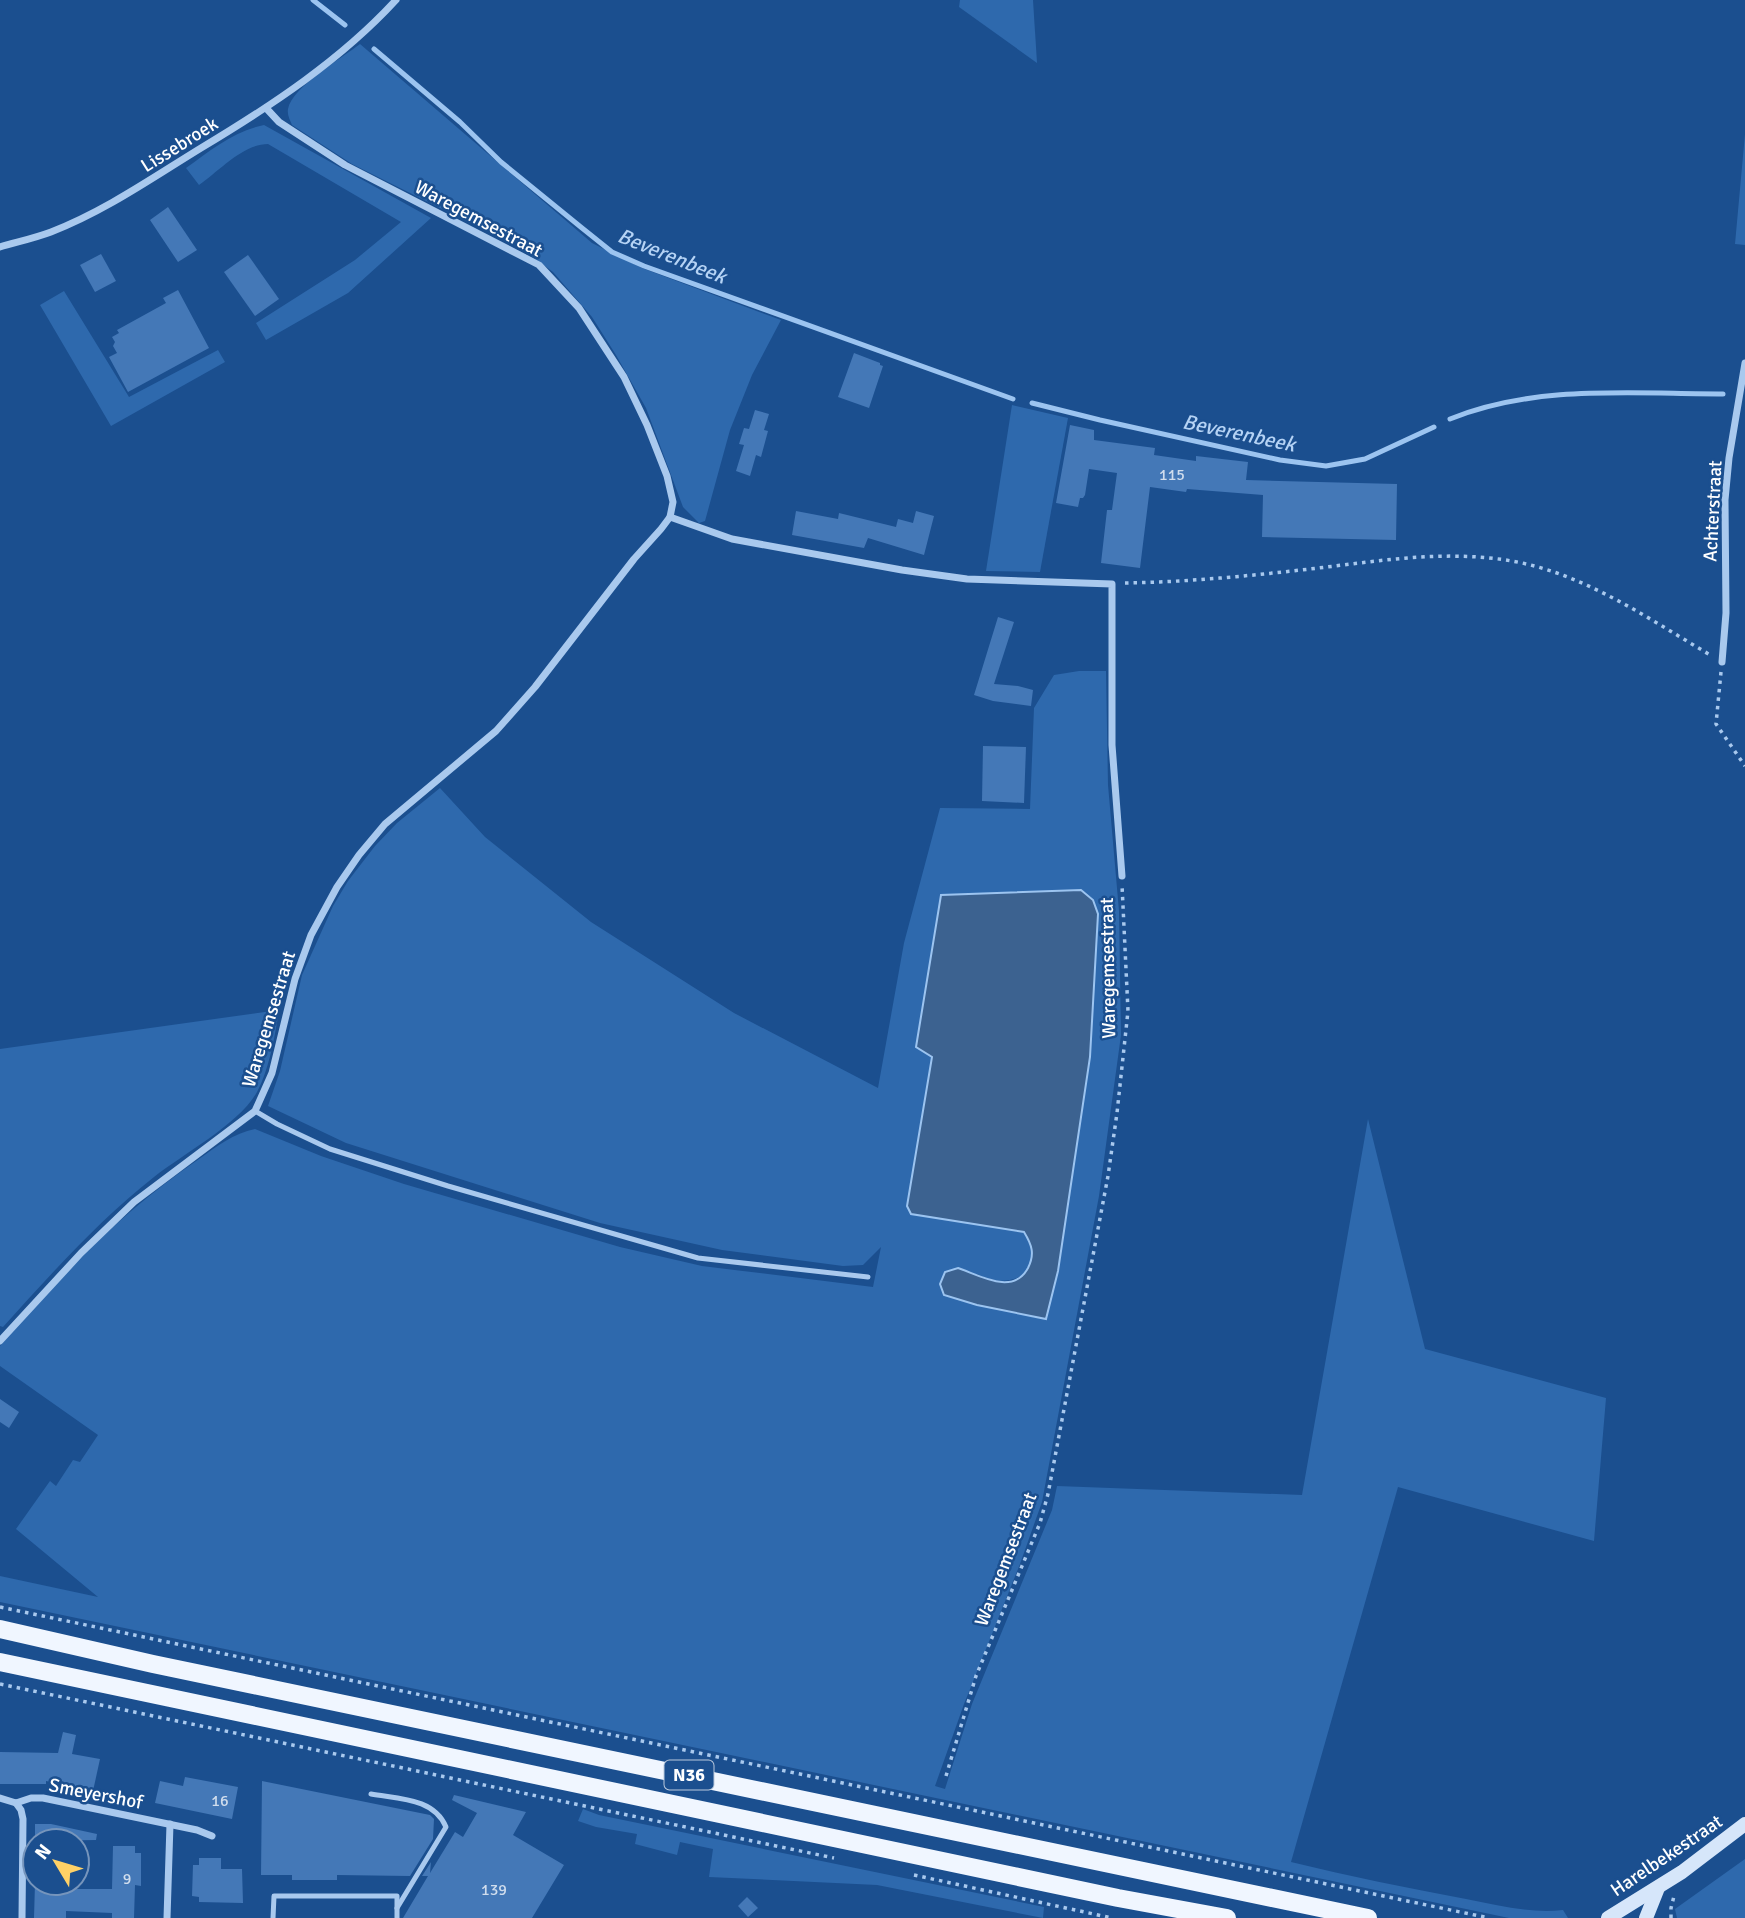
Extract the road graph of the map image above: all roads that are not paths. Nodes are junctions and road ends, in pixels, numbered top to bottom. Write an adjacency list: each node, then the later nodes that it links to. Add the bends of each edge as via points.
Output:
1 (396, 0): 2 (street, Lissebroek, via 358,39)
2 (266, 108): 3 (street, Lissebroek, via 94,213 50,233); 5 (street, Waregemsestraat, via 279,122 345,165 519,253 556,282 608,351 642,413 667,475 673,502)
3 (0, 247)
4 (1745, 363): 6 (street, Achterstraat, via 1724,500)
5 (670, 517): 7 (street, Waregemsestraat, via 732,539 902,570 967,579 1112,584 1112,745); 8 (street, Waregemsestraat, via 504,722 385,824 345,876 311,935 272,1073)
6 (1722, 662)
7 (1122, 876)
8 (255, 1111): 9 (lane, via 330,1149 698,1258); 10 (street, Waregemsestraat, via 134,1202)
9 (868, 1278)
10 (0, 1341)
11 (0, 1629): 26 (main road, N36)
12 (0, 1662): 25 (main road, N36)
13 (371, 1794): 20 (lane, via 430,1805 446,1827)
14 (0, 1798): 15 (street, Smeyershof)
15 (16, 1803): 16 (street, Smeyershof, via 43,1798); 21 (street, via 22,1814)
16 (170, 1824): 18 (street, Smeyershof); 22 (street)
17 (1745, 1824): 19 (street, Harelbekestraat)
18 (212, 1836)
19 (1658, 1888): 27 (street, Harelbekestraat); 28 (street)
20 (397, 1908): 23 (lane, via 397,1896 274,1896); 24 (lane)
21 (22, 1918)
22 (167, 1918)
23 (273, 1918)
24 (397, 1918)
25 (1227, 1918)
26 (1368, 1918)
27 (1608, 1918)
28 (1646, 1918)

